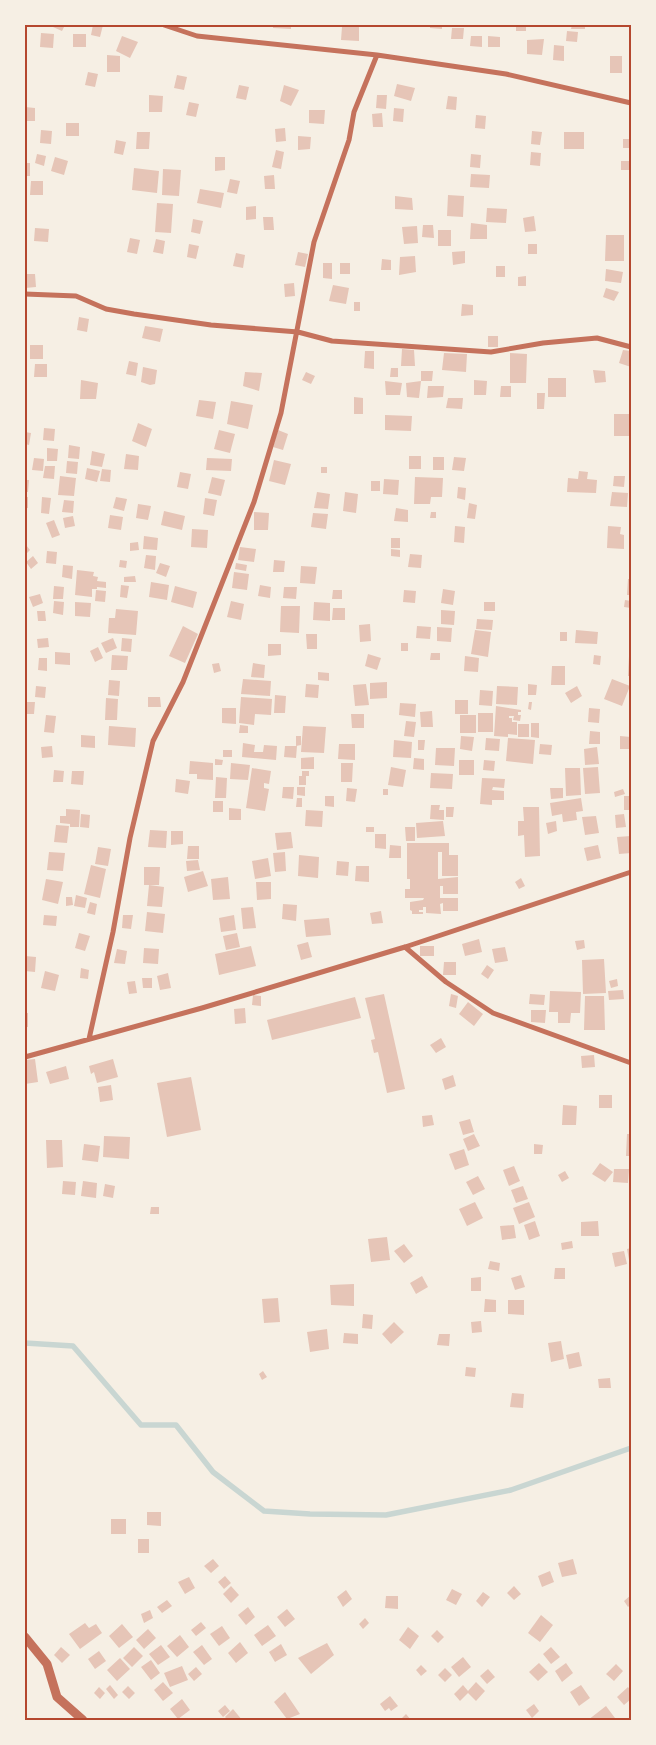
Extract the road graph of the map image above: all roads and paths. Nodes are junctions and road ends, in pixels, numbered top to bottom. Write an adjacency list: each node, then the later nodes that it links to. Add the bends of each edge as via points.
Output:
1 (164, 25): 2 (street, via 197,36)
2 (377, 55): 3 (street, via 506,74); 5 (street, via 354,112 349,140 314,242)
3 (631, 103)
4 (25, 294): 5 (street, via 76,296 106,309 211,326)
5 (298, 332): 6 (street, via 332,341 491,352 597,338); 9 (street, via 281,413 254,502 183,682 152,741)
6 (631, 347)
7 (631, 872): 8 (street)
8 (405, 947): 9 (street); 11 (street, via 446,982 493,1013)
9 (89, 1039): 10 (street)
10 (25, 1057)
11 (631, 1063)
12 (25, 1637): 13 (street, via 47,1664 57,1697)
13 (83, 1720)

